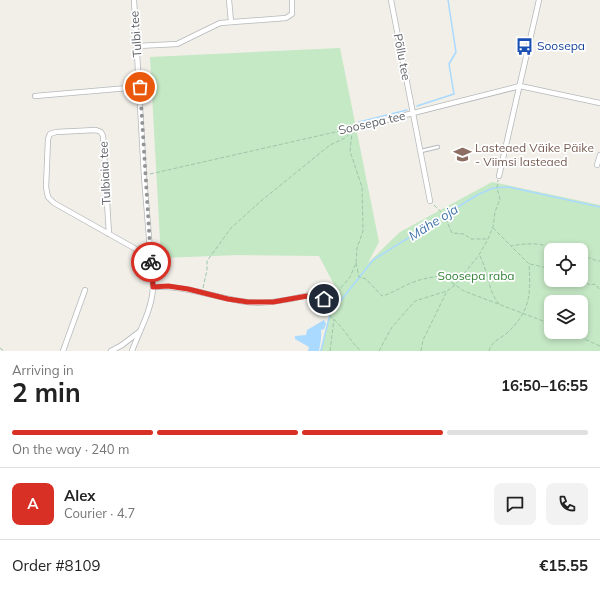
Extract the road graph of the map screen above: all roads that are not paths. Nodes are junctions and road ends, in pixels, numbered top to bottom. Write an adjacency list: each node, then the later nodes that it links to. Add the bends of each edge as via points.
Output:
1 (135, 0): 7 (street, Tulbi tee)
2 (229, 0): 6 (street)
3 (292, 0): 6 (street, via 292,14 286,18)
4 (391, 0): 12 (street, Põllu tee)
5 (539, 0): 8 (street)
6 (231, 22): 7 (street, via 215,24 177,44)
7 (137, 46): 9 (street, Tulbi tee)
8 (520, 86): 11 (street, Soosepa tee); 12 (street, Soosepa tee); 18 (street)
9 (140, 87): 10 (street); 21 (street, Tulbi tee)
10 (35, 96)
11 (600, 103)
12 (414, 114): 13 (street, Soosepa tee); 15 (street, Põllu tee)
13 (358, 127)
14 (438, 147): 15 (lane)
15 (420, 151): 19 (street, Põllu tee)
16 (600, 155): 17 (street)
17 (597, 165)
18 (499, 176)
19 (430, 201)
20 (109, 234): 20 (street, Tulbiaia tee, via 54,203 48,197 46,187 50,134 101,132); 21 (street, Tulbiaia tee)
21 (150, 255): 22 (street, Tulbi tee)
22 (153, 287): 24 (street, via 168,286 261,303); 25 (street, Tulbi tee, via 151,305)
23 (85, 290): 26 (street)
24 (307, 296)
25 (139, 332): 27 (street); 28 (street, Tulbi tee)
26 (63, 351)
27 (111, 351)
28 (132, 351)

